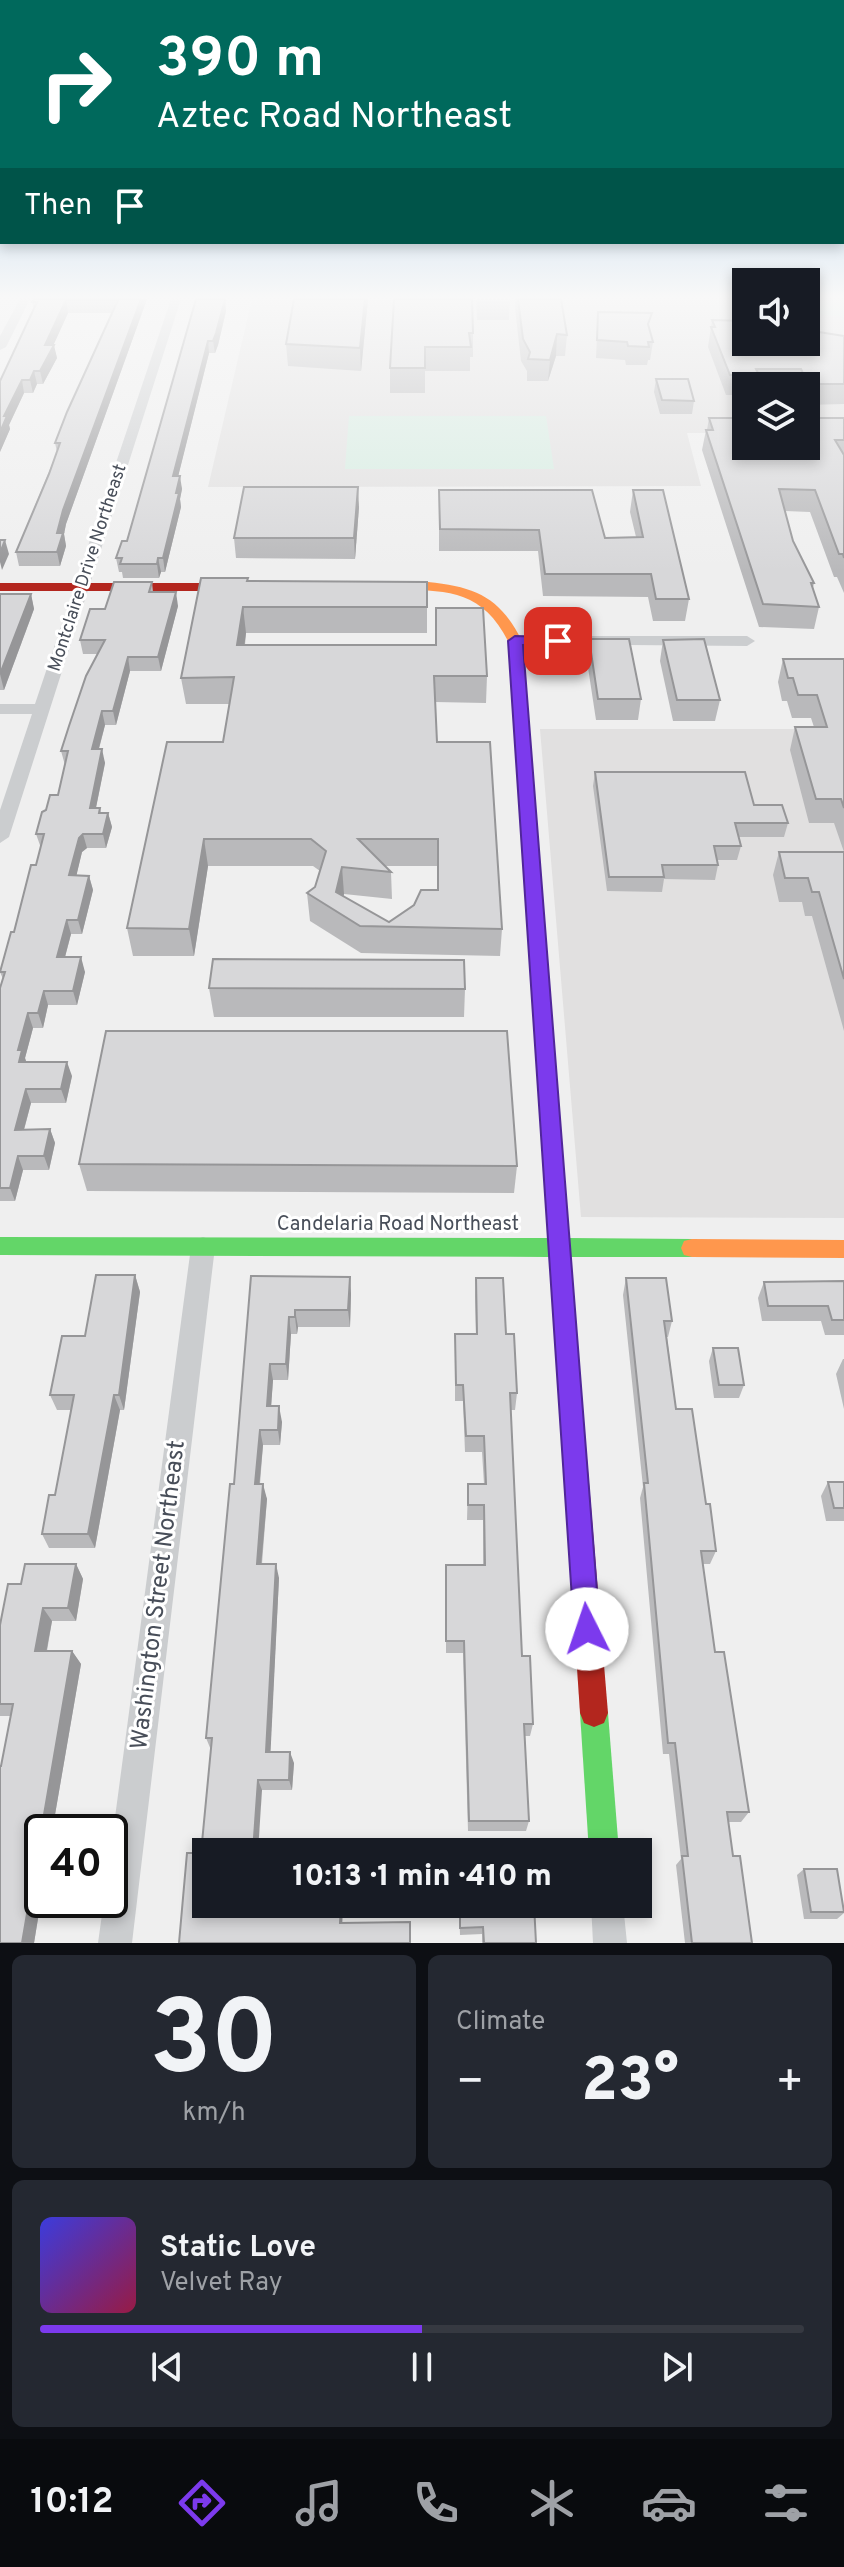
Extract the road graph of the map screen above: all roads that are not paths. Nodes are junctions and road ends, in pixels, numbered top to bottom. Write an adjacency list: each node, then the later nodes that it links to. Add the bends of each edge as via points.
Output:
1 (146, 390): 3 (street, Montclaire Drive Northeast)
2 (0, 587): 3 (street)
3 (81, 587): 4 (street); 9 (street, Montclaire Drive Northeast)
4 (252, 587)
5 (375, 587): 6 (street, via 441,587 480,596 503,614)
6 (515, 641): 7 (street); 13 (street)
7 (747, 641)
8 (0, 709): 9 (street)
9 (42, 709): 10 (street, Montclaire Drive Northeast)
10 (0, 837)
11 (0, 1246): 12 (street, Candelaria Road Northeast)
12 (203, 1247): 13 (street, Candelaria Road Northeast); 17 (street, Washington Street Northeast)
13 (559, 1248): 14 (street, Candelaria Road Northeast); 15 (street)
14 (844, 1249)
15 (603, 1838)
16 (608, 1918): 18 (street)
17 (115, 1943)
18 (610, 1943)

